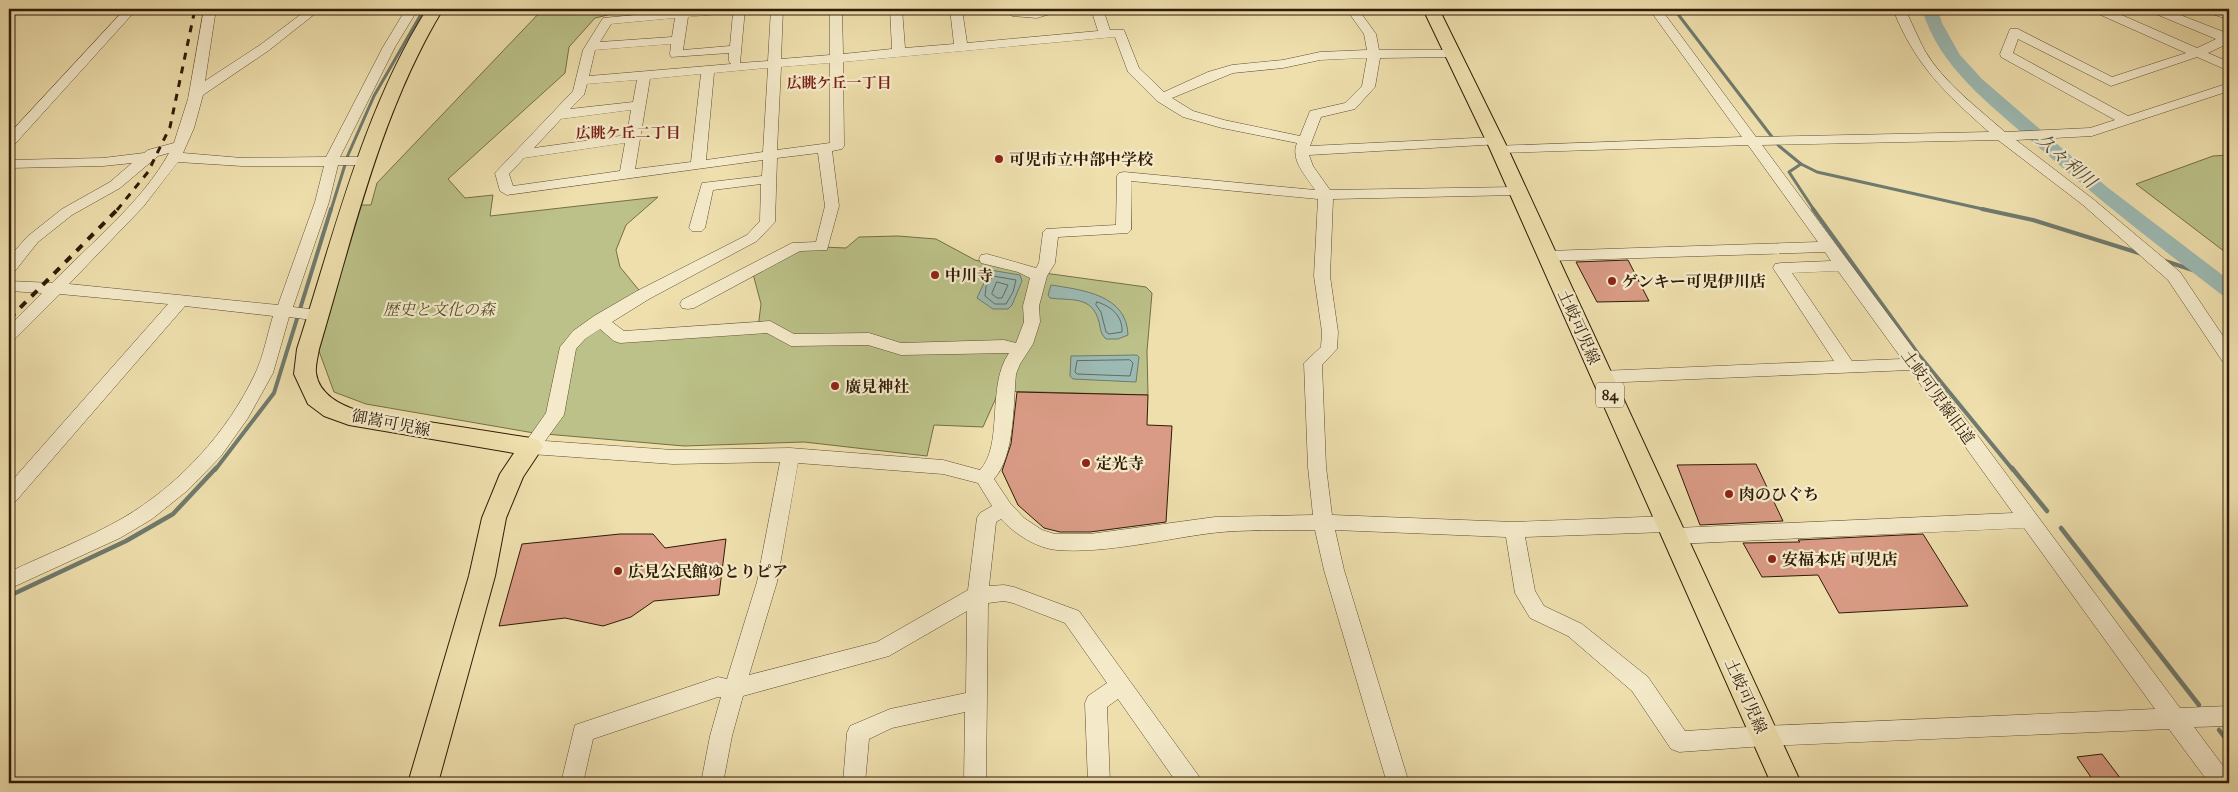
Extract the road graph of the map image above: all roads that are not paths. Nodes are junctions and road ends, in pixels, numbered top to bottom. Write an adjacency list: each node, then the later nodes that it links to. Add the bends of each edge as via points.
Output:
1 (131, 9): 49 (street)
2 (210, 9): 41 (street)
3 (315, 9): 41 (street, via 264,48)
4 (412, 9): 57 (street, via 334,153)
5 (435, 9): 57 (main road, 御嵩可児線, via 417,38 384,109)
6 (739, 9): 20 (street); 28 (street)
7 (777, 9): 34 (street)
8 (836, 9): 33 (street)
9 (896, 9): 29 (street)
10 (956, 9): 26 (street)
11 (1052, 9): 22 (street)
12 (1097, 9): 23 (street)
13 (1352, 9): 32 (street, via 1370,34)
14 (1431, 9): 30 (main road, 土岐可児線 / 84)
15 (1655, 9): 48 (street, 土岐可児線旧道)
16 (1899, 9): 46 (street, via 1920,53 1938,76 1960,100)
17 (2098, 9): 31 (street)
18 (2155, 9): 24 (street)
19 (2211, 9): 21 (street)
20 (683, 11): 25 (street); 27 (street, via 607,21)
21 (2229, 16)
22 (1017, 23): 23 (street); 26 (street)
23 (1105, 33): 42 (street, via 1120,33 1133,69)
24 (2228, 39): 31 (street)
25 (678, 40): 27 (street); 28 (street, via 676,54)
26 (961, 46): 29 (street)
27 (591, 47): 39 (street)
28 (736, 49): 35 (street)
29 (899, 52): 33 (street)
30 (1453, 53): 32 (street); 50 (main road, 土岐可児線 / 84)
31 (2197, 53): 36 (street); 45 (street, via 2111,82 2014,32 2006,54)
32 (1374, 55): 42 (street, via 1320,56 1284,64 1232,69); 51 (street, via 1368,87 1350,106 1315,114)
33 (836, 58): 34 (street); 52 (street, via 837,146)
34 (774, 63): 35 (street); 55 (street)
35 (734, 66): 37 (street)
36 (2229, 67)
37 (708, 69): 38 (street); 59 (street)
38 (644, 75): 39 (street); 43 (street)
39 (582, 81): 44 (street, via 579,92)
40 (2229, 86): 45 (street)
41 (196, 92): 53 (street, via 187,129)
42 (1162, 98): 51 (street, via 1188,114)
43 (640, 105): 44 (street); 47 (street)
44 (558, 115): 54 (street)
45 (2127, 121): 46 (street, via 2092,132)
46 (2006, 136): 48 (street); 82 (street, via 2169,271)
47 (633, 138): 54 (street); 60 (street)
48 (1759, 141): 50 (street); 66 (street, 土岐可児線旧道)
49 (9, 142)
50 (1497, 145): 51 (street); 62 (main road, 土岐可児線 / 84)
51 (1304, 146): 63 (street, via 1306,166)
52 (824, 147): 55 (street); 69 (street, via 832,206 822,247 798,246)
53 (176, 151): 56 (street, via 153,153); 57 (street, via 242,162); 74 (street, via 162,176 132,211)
54 (521, 154): 60 (street, via 502,174 507,191)
55 (771, 154): 59 (street); 61 (street)
56 (148, 157): 58 (street, via 103,162); 71 (street, via 115,185 68,212 33,238)
57 (347, 161): 77 (street, via 322,202); 78 (main road, 御嵩可児線)
58 (9, 164)
59 (698, 164): 60 (street)
60 (627, 174)
61 (770, 179): 64 (street, via 707,186); 65 (street, via 767,222 752,238)
62 (1516, 191): 63 (street); 67 (main road, 土岐可児線 / 84)
63 (1326, 195): 72 (street, via 1124,176 1123,230 1051,232 1046,263); 92 (street, via 1322,276 1330,332 1329,349 1313,363 1317,467)
64 (697, 228)
65 (739, 245): 69 (street); 79 (street)
66 (1829, 247): 67 (street); 70 (street, 土岐可児線旧道)
67 (1547, 256): 85 (main road, 土岐可児線 / 84)
68 (987, 259): 72 (street, via 1023,268)
69 (765, 263): 76 (street)
70 (1843, 266): 83 (street, 土岐可児線旧道); 84 (street, via 1781,268)
71 (9, 267)
72 (1039, 276): 81 (street, via 1032,322 1025,344)
73 (9, 286): 74 (street)
74 (57, 288): 75 (street); 80 (street)
75 (182, 300): 77 (street); 89 (street)
76 (688, 304)
77 (282, 312): 78 (street); 95 (street, via 264,372 220,447 176,490 144,515)
78 (320, 315): 86 (main road, 御嵩可児線, via 308,349 305,374 316,398 332,410 357,419)
79 (600, 320): 81 (street, via 620,337 770,327 791,340 869,339 901,349 1004,346); 86 (street, via 568,347 554,415)
80 (9, 335)
81 (1019, 350): 88 (street, via 1007,374 1000,445 994,467)
82 (2229, 358)
83 (1914, 364): 84 (street); 91 (street, 土岐可児線旧道)
84 (1847, 367): 85 (street)
85 (1601, 377): 94 (main road, 土岐可児線 / 84)
86 (531, 447): 87 (street, via 673,457); 103 (main road, via 512,474 494,518 482,576)
87 (790, 455): 88 (street, via 943,466); 98 (street, via 780,520 762,600)
88 (984, 478): 90 (street)
89 (9, 496)
90 (1003, 508): 92 (street, via 1016,523 1055,542 1090,542 1215,525); 96 (street, via 987,518)
91 (2029, 520): 94 (street); 101 (street, 土岐可児線旧道)
92 (1323, 522): 93 (street); 110 (street, via 1334,570)
93 (1514, 530): 94 (street); 102 (street, via 1526,593 1537,612 1576,630 1640,684 1679,742)
94 (1672, 530): 102 (main road, 土岐可児線 / 84)
95 (9, 581)
96 (978, 595): 97 (street, via 1014,595 1072,617); 98 (street, via 882,650); 99 (street)
97 (1122, 684): 108 (street, via 1096,703); 109 (street, via 1140,715)
98 (734, 689): 104 (street, via 718,687 583,732); 105 (street)
99 (976, 700): 106 (street, via 890,719 858,733); 107 (street)
100 (2229, 716): 101 (street)
101 (2175, 720): 102 (street); 112 (street, 土岐可児線旧道)
102 (1764, 736): 111 (main road, 土岐可児線 / 84)
103 (423, 783)
104 (572, 783)
105 (712, 783)
106 (854, 783)
107 (975, 783)
108 (1100, 783)
109 (1190, 783)
110 (1398, 783)
111 (1786, 783)
112 (2222, 783)

